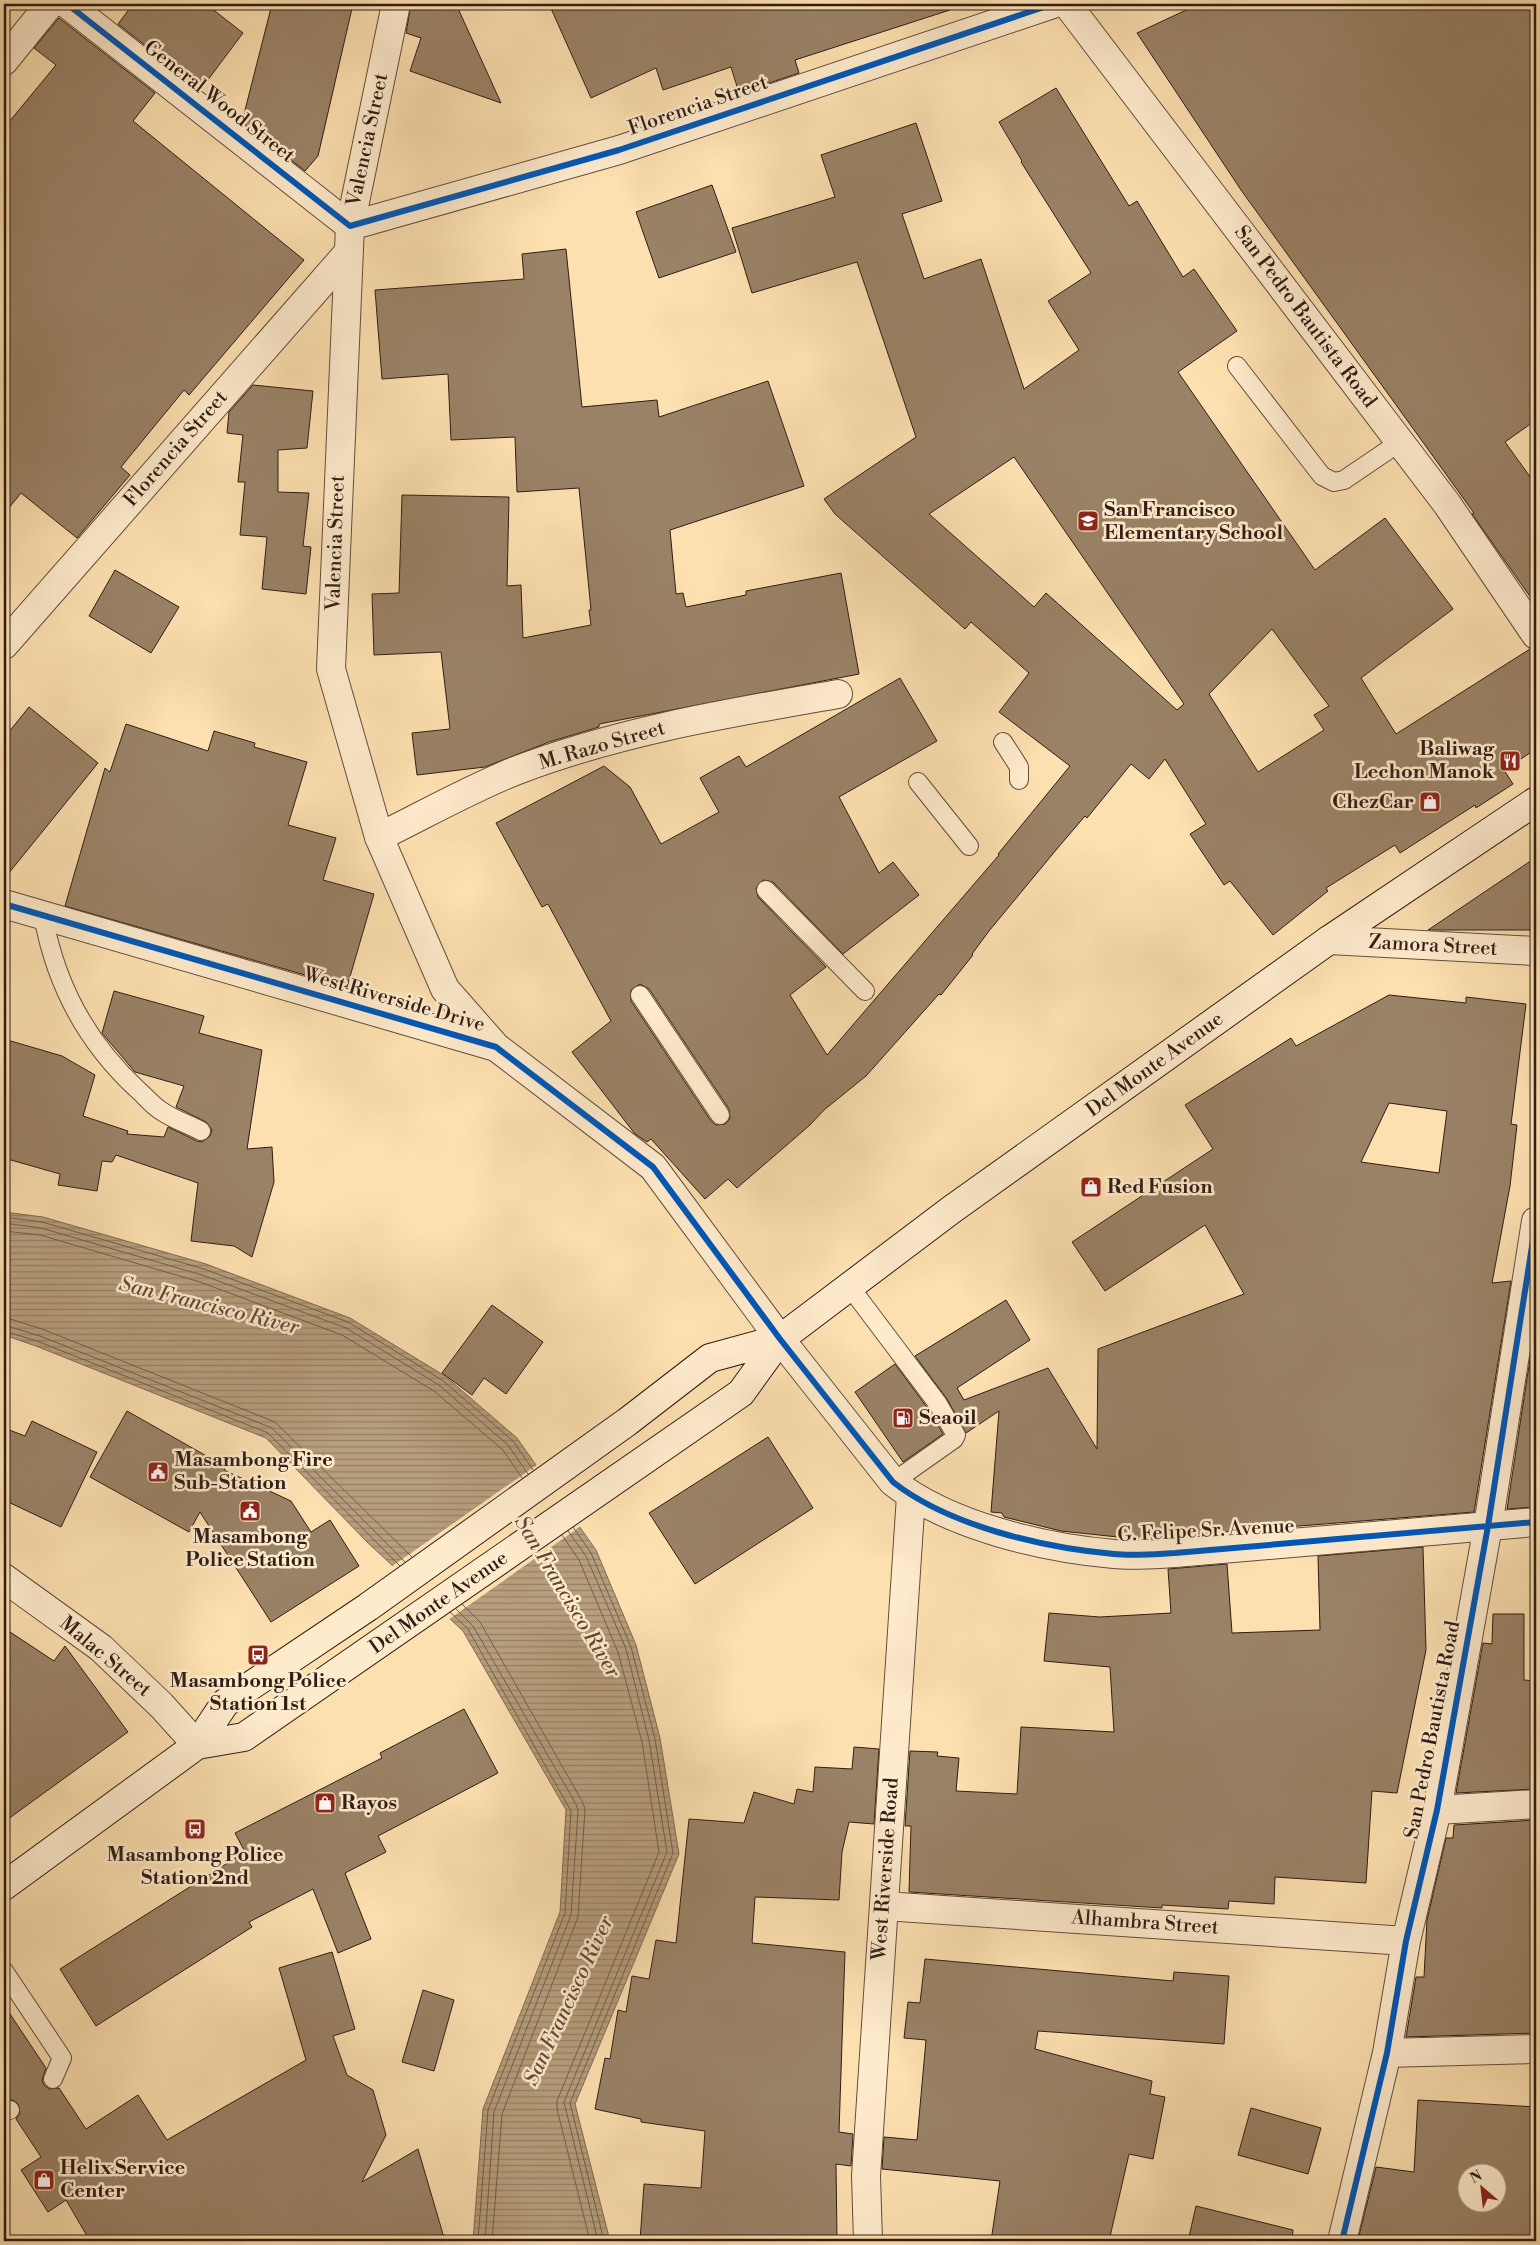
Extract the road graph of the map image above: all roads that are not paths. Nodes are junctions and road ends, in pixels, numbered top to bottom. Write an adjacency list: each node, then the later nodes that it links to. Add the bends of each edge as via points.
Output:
1 (50, 4): 6 (street)
2 (67, 4): 7 (street, General Wood Street)
3 (396, 4): 7 (street, Valencia Street)
4 (1052, 4): 7 (street, Florencia Street)
5 (1066, 4): 9 (street, San Pedro Bautista Road)
6 (4, 61)
7 (349, 240): 11 (street, Florencia Street); 17 (street, Valencia Street, via 331,669)
8 (1237, 366): 9 (lane, via 1322,476 1334,482 1344,480)
9 (1400, 442): 10 (street, San Pedro Bautista Road, via 1447,504)
10 (1536, 635)
11 (4, 645)
12 (838, 694): 17 (street, M. Razo Street, via 628,734 585,747 507,775)
13 (1003, 742): 14 (lane, via 1019,767)
14 (1019, 780)
15 (918, 782): 18 (lane)
16 (1536, 801): 22 (street, Del Monte Avenue)
17 (379, 837): 26 (street, Valencia Street, via 445,989)
18 (969, 846)
19 (766, 890): 24 (lane)
20 (4, 904): 21 (street, West Riverside Drive)
21 (43, 915): 26 (street, West Riverside Drive); 28 (lane, via 48,943 62,984 78,1017 102,1050 127,1080 160,1111)
22 (1329, 940): 23 (street, Zamora Street); 30 (street, Del Monte Avenue, via 951,1210)
23 (1536, 951)
24 (865, 992)
25 (640, 995): 27 (lane)
26 (496, 1047): 31 (street, West Riverside Drive, via 653,1166)
27 (720, 1115)
28 (201, 1131)
29 (1535, 1238): 34 (street, San Pedro Bautista Road)
30 (850, 1287): 31 (street, Del Monte Avenue); 32 (lane, via 933,1397 956,1436)
31 (780, 1339): 32 (street, G. Felipe Sr. Avenue); 36 (street, Del Monte Avenue, via 710,1358 627,1422 368,1607 225,1703); 36 (street, Del Monte Avenue, via 740,1393 390,1638 244,1737)
32 (902, 1489): 34 (street, G. Felipe Sr. Avenue, via 973,1524 1021,1539 1115,1554 1175,1553); 40 (street, West Riverside Road)
33 (1536, 1522): 34 (street, G. Felipe Sr. Avenue)
34 (1488, 1526): 38 (street, San Pedro Bautista Road)
35 (4, 1578): 36 (street, Malac Street, via 101,1648 161,1705)
36 (197, 1745): 39 (street, Del Monte Avenue)
37 (1536, 1804): 38 (street)
38 (1437, 1810): 41 (street, San Pedro Bautista Road)
39 (4, 1886)
40 (884, 1906): 41 (street, Alhambra Street); 46 (street, West Riverside Road, via 866,2176)
41 (1406, 1941): 44 (street, San Pedro Bautista Road)
42 (4, 1971): 45 (lane, via 62,2058)
43 (1536, 2049): 44 (street)
44 (1387, 2053): 47 (street, San Pedro Bautista Road)
45 (53, 2079)
46 (868, 2241)
47 (1342, 2241)

